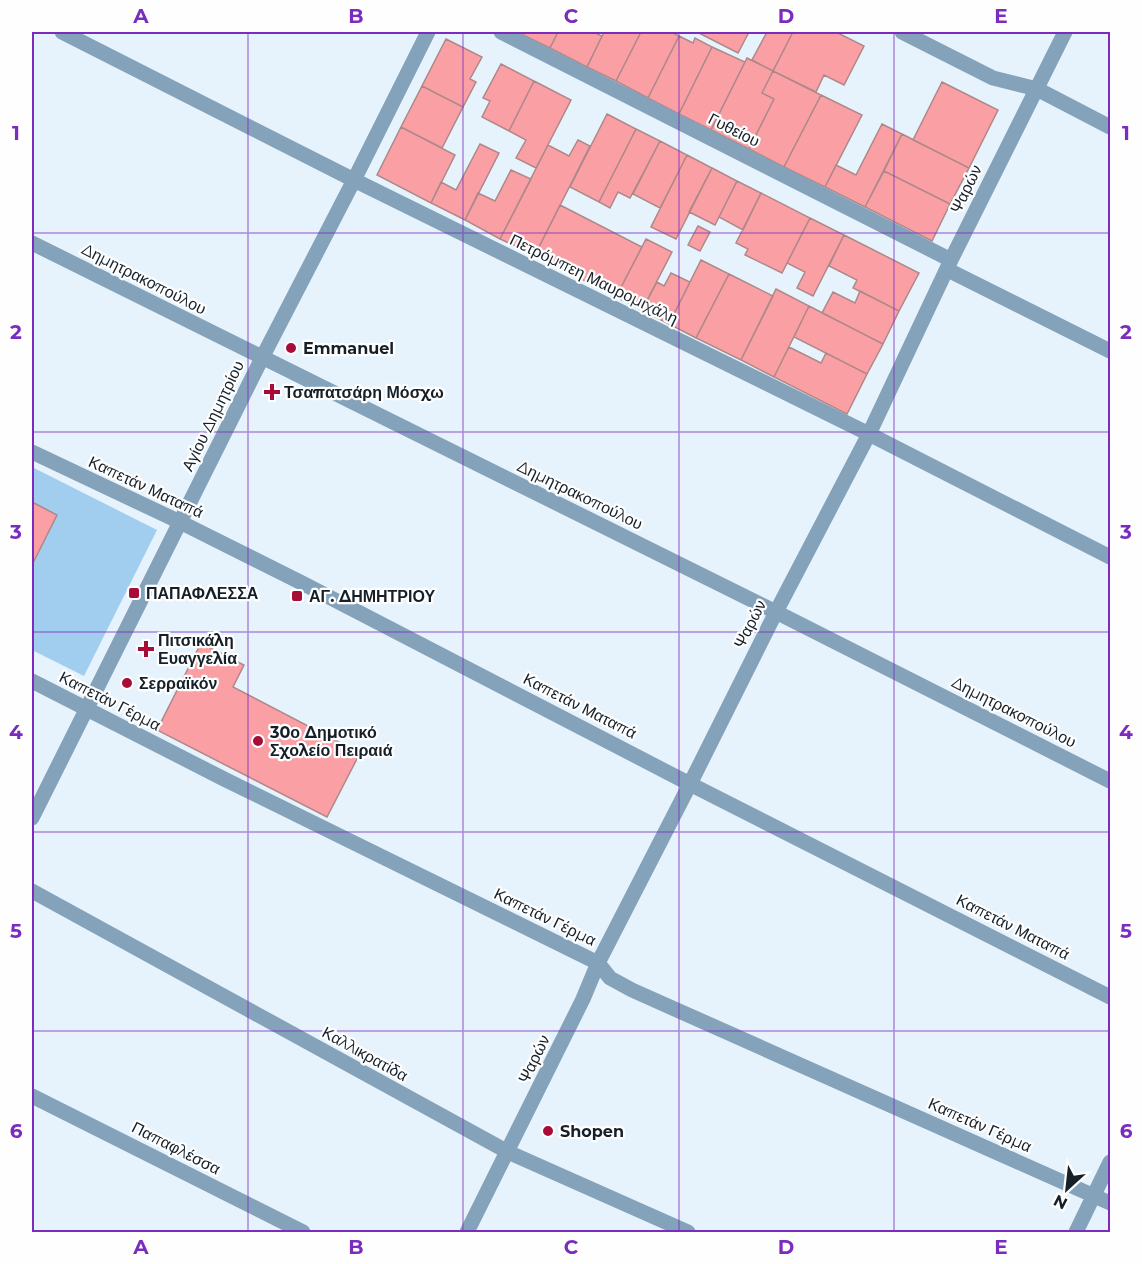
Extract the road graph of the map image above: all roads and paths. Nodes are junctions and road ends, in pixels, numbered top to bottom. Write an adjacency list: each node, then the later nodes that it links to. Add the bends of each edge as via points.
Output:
1 (62, 32): 8 (street, Πετρόμπεη Μαυρομιχάλη)
2 (428, 32): 8 (street, Αγίου Δημητρίου)
3 (501, 32): 10 (street, Γυθείου)
4 (902, 32): 6 (street, via 993,78)
5 (1065, 32): 6 (street, Ψαρών)
6 (1037, 88): 7 (street); 10 (street, Ψαρών)
7 (1110, 127)
8 (354, 180): 12 (street, Αγίου Δημητρίου); 13 (street, Πετρόμπεη Μαυρομιχάλη)
9 (32, 243): 12 (street, Δημητρακοπούλου)
10 (949, 265): 11 (street, Γυθείου); 13 (street, Ψαρών)
11 (1110, 351)
12 (262, 358): 15 (street, Αγίου Δημητρίου); 17 (street, Δημητρακοπούλου)
13 (869, 434): 16 (street, Πετρόμπεη Μαυρομιχάλη); 17 (street, Ψαρών)
14 (32, 452): 15 (street, Καπετάν Ματαπά)
15 (180, 522): 19 (street, Αγίου Δημητρίου); 21 (street, Καπετάν Ματαπά)
16 (1110, 557)
17 (776, 612): 20 (street, Δημητρακοπούλου); 21 (street, Ψαρών)
18 (32, 681): 19 (street, Καπετάν Γέρμα)
19 (87, 709): 22 (street, Αγίου Δημητρίου); 24 (street, Καπετάν Γέρμα)
20 (1110, 781)
21 (690, 784): 24 (street, Ψαρών); 25 (street, Καπετάν Ματαπά)
22 (32, 818)
23 (32, 891): 27 (street, Καλλικρατίδα)
24 (598, 963): 27 (street, Ψαρών); 29 (street, Καπετάν Γέρμα, via 610,978 632,990)
25 (1110, 997)
26 (32, 1096): 31 (street, Παπαφλέσσα)
27 (508, 1152): 32 (street, Ψαρών); 33 (street, Καλλικρατίδα)
28 (1110, 1162): 29 (street)
29 (1094, 1196): 30 (street, Καπετάν Γέρμα); 34 (street)
30 (1110, 1203)
31 (303, 1233)
32 (467, 1233)
33 (688, 1233)
34 (1076, 1233)

